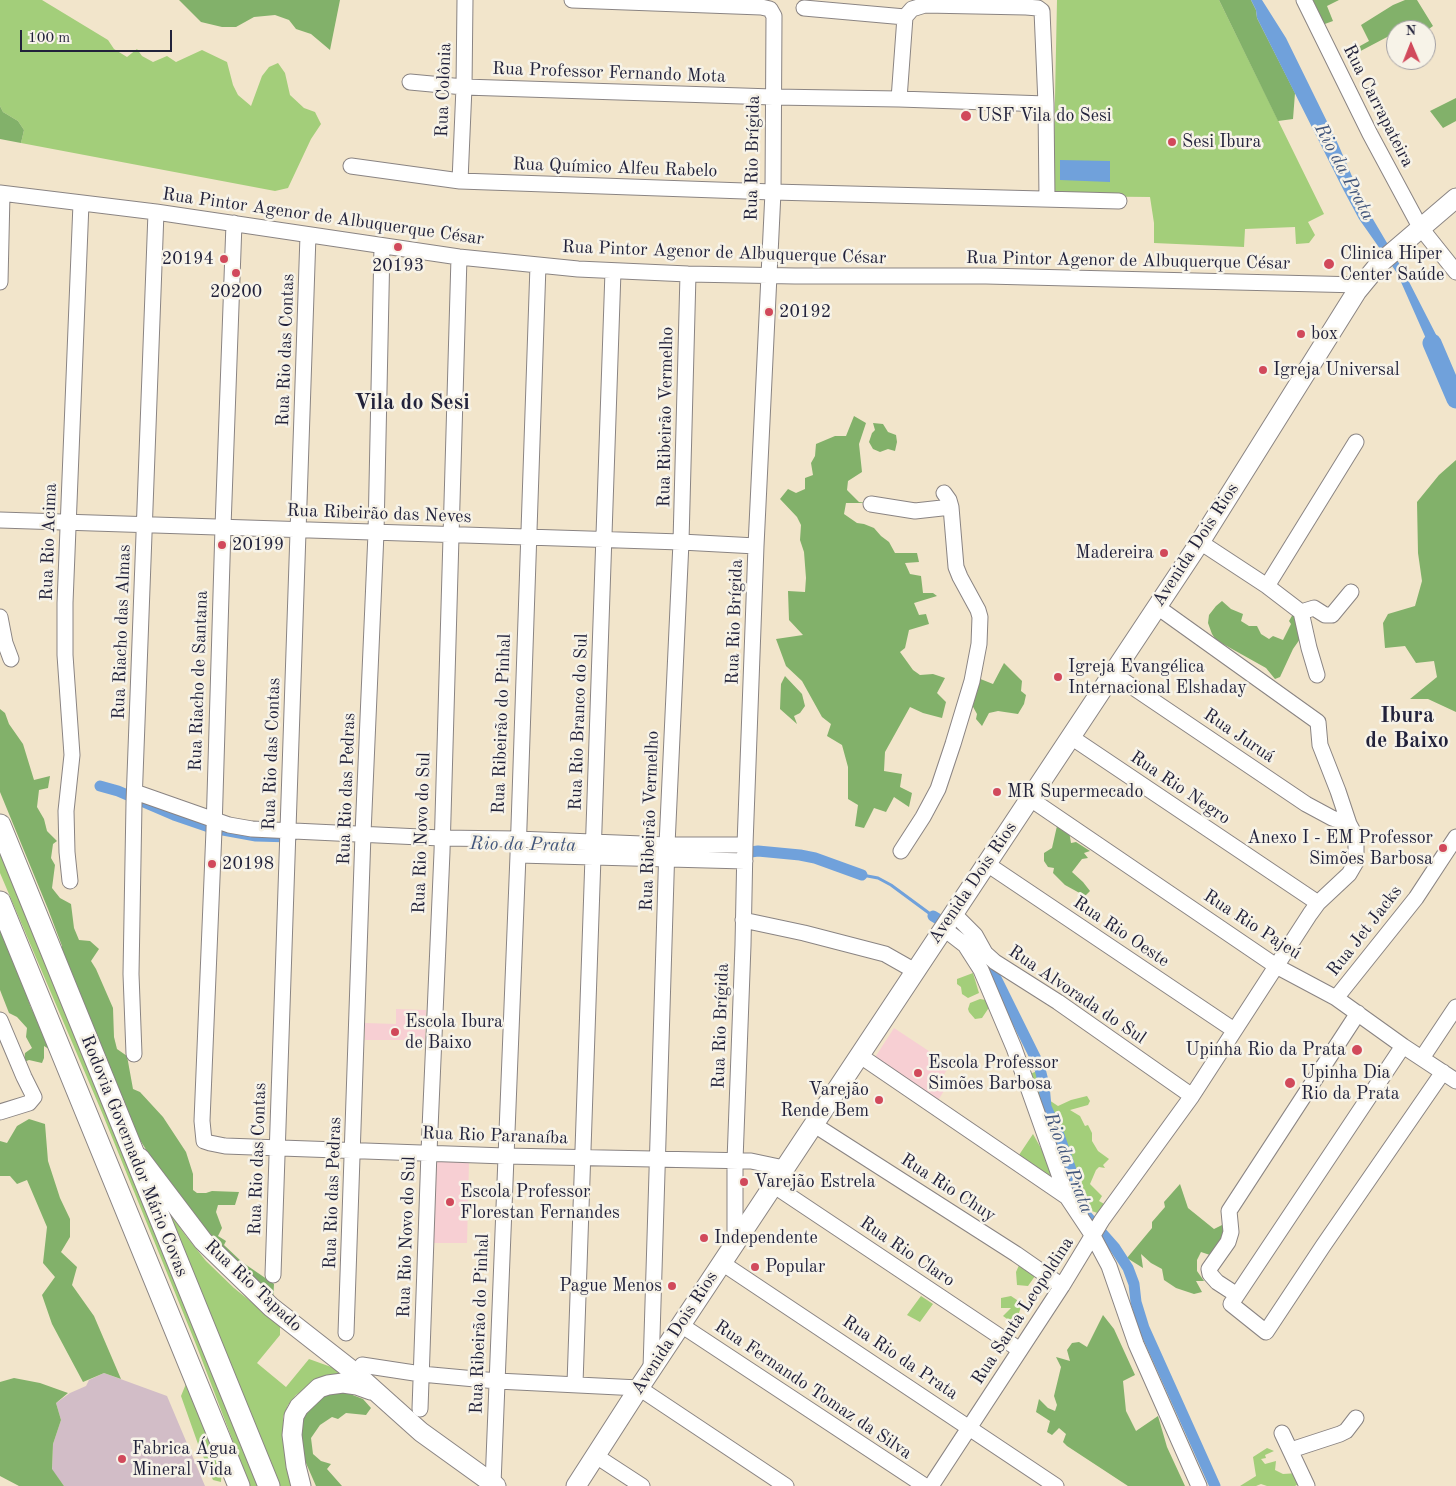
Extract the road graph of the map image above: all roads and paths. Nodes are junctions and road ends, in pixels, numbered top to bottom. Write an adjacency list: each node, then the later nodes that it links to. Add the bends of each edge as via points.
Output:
1 (465, 0): 7 (street, Rua Colônia)
2 (572, 0): 8 (street, Rua Rio Brígida, via 765,7 772,10)
3 (1304, 0): 21 (street, Rua Carrapateira)
4 (804, 8): 5 (street)
5 (905, 16): 9 (street); 10 (street, via 912,9 925,5 1038,8 1042,11)
6 (410, 82): 7 (street, Rua Professor Fernando Mota)
7 (464, 87): 8 (street, Rua Professor Fernando Mota); 12 (street, Rua Colônia)
8 (773, 97): 9 (street, Rua Professor Fernando Mota); 13 (street, Rua Rio Brígida)
9 (899, 99): 10 (street, Rua Professor Fernando Mota)
10 (1046, 104): 16 (street)
11 (351, 166): 12 (street, Rua Químico Alfeu Rabelo)
12 (460, 181): 13 (street, Rua Químico Alfeu Rabelo)
13 (773, 192): 16 (street, Rua Químico Alfeu Rabelo); 29 (street, Rua Rio Brígida)
14 (1, 194): 18 (street, Rua Pintor Agenor de Albuquerque César); 30 (street)
15 (1456, 198): 21 (main road, Avenida Dois Rios)
16 (1047, 199): 17 (street, Rua Químico Alfeu Rabelo)
17 (1119, 201)
18 (81, 203): 19 (street, Rua Pintor Agenor de Albuquerque César); 35 (street, Rua Rio Acima)
19 (156, 212): 20 (street, Rua Pintor Agenor de Albuquerque César); 36 (street, Rua Riacho das Almas)
20 (234, 223): 22 (street, Rua Pintor Agenor de Albuquerque César); 37 (street, Rua Riacho de Santana)
21 (1420, 227): 27 (street, Rua Carrapateira); 31 (main road, Avenida Dois Rios)
22 (308, 235): 23 (street, Rua Pintor Agenor de Albuquerque César); 38 (street, Rua Rio das Contas)
23 (382, 246): 24 (street, Rua Pintor Agenor de Albuquerque César); 39 (street, Rua Rio das Pedras)
24 (459, 257): 25 (street, Rua Pintor Agenor de Albuquerque César); 40 (street, Rua Rio Novo do Sul)
25 (538, 265): 26 (street, Rua Pintor Agenor de Albuquerque César); 41 (street, Rua Ribeirão do Pinhal)
26 (614, 271): 28 (street, Rua Pintor Agenor de Albuquerque César); 42 (street, Rua Rio Branco do Sul)
27 (1456, 272)
28 (688, 274): 29 (street, Rua Pintor Agenor de Albuquerque César); 43 (street, Rua Ribeirão Vermelho)
29 (768, 276): 31 (street, Rua Pintor Agenor de Albuquerque César, via 986,276); 45 (street, Rua Rio Brígida)
30 (0, 282)
31 (1361, 285): 44 (main road, Avenida Dois Rios)
32 (1356, 442): 46 (street)
33 (871, 504): 66 (street, via 919,511 948,500 956,567 978,610 981,626 972,681 954,744 938,789)
34 (0, 520): 35 (street, Rua Ribeirão das Neves)
35 (68, 523): 36 (street, Rua Ribeirão das Neves); 70 (street, Rua Rio Acima, via 65,655 72,755 66,810)
36 (145, 525): 37 (street, Rua Ribeirão das Neves); 55 (street, Rua Riacho das Almas)
37 (223, 527): 38 (street, Rua Ribeirão das Neves); 57 (street, Rua Riacho de Santana)
38 (299, 530): 39 (street, Rua Ribeirão das Neves); 60 (street, Rua Rio das Contas)
39 (376, 533): 40 (street, Rua Ribeirão das Neves); 62 (street, Rua Rio das Pedras)
40 (450, 536): 41 (street, Rua Ribeirão das Neves); 63 (street, Rua Rio Novo do Sul)
41 (528, 538): 42 (street, Rua Ribeirão das Neves); 64 (street, Rua Ribeirão do Pinhal)
42 (603, 541): 43 (street, Rua Ribeirão das Neves); 65 (street, Rua Rio Branco do Sul)
43 (681, 542): 45 (street, Rua Ribeirão das Neves); 67 (street, Rua Ribeirão Vermelho)
44 (1200, 542): 46 (street); 48 (main road, Avenida Dois Rios)
45 (756, 546): 68 (street, Rua Rio Brígida)
46 (1267, 586): 49 (street)
47 (1351, 592): 49 (street, via 1332,615 1314,608)
48 (1156, 606): 52 (main road, Avenida Dois Rios); 58 (street, Rua Santa Leopoldina, via 1318,722 1318,742)
49 (1301, 612): 53 (street)
50 (0, 618): 51 (street)
51 (11, 659)
52 (1112, 673): 54 (main road, Avenida Dois Rios); 58 (street, Rua Juruá, via 1306,804)
53 (1317, 675)
54 (1070, 737): 56 (main road, Avenida Dois Rios); 71 (street, Rua Rio Negro)
55 (135, 796): 57 (street); 83 (street, Rua Riacho das Almas, via 131,974)
56 (1029, 798): 69 (main road, Avenida Dois Rios); 75 (street, Rua Rio Pajeú)
57 (214, 823): 60 (street); 92 (street, Rua Riacho de Santana, via 202,1121)
58 (1349, 824): 71 (street, Rua Santa Leopoldina, via 1356,836 1356,862 1350,874)
59 (0, 825): 93 (highway, Rodovia Governador Mário Covas)
60 (288, 836): 62 (street); 94 (street, Rua Rio das Contas)
61 (1456, 837): 77 (street, Rua Jet Jacks, via 1416,898)
62 (363, 839): 63 (street); 95 (street, Rua Rio das Pedras)
63 (441, 842): 64 (street); 96 (street, Rua Rio Novo do Sul)
64 (517, 847): 65 (street); 97 (street, Rua Ribeirão do Pinhal)
65 (594, 849): 67 (street); 98 (street, Rua Rio Branco do Sul)
66 (901, 851)
67 (667, 853): 68 (street); 99 (street, Rua Ribeirão Vermelho)
68 (745, 853): 73 (street, Rua Rio Brígida)
69 (987, 864): 74 (main road, Avenida Dois Rios); 81 (street, Rua Rio Oeste)
70 (70, 881)
71 (1318, 903): 75 (street, Rua Santa Leopoldina)
72 (0, 904): 127 (highway, Rodovia Governador Mário Covas)
73 (743, 920): 76 (street, via 885,954); 100 (street, Rua Rio Brígida)
74 (948, 921): 76 (main road, Avenida Dois Rios); 89 (street, Rua Alvorada do Sul, via 976,935 985,953 995,962); 103 (street, via 981,970 1014,1048)
75 (1276, 966): 77 (street, Rua Rio Pajeú); 81 (street, Rua Santa Leopoldina)
76 (915, 971): 84 (main road, Avenida Dois Rios)
77 (1336, 998): 79 (street, Rua Rio Pajeú)
78 (1456, 1007): 86 (street)
79 (1358, 1013): 82 (street, Rua Rio Pajeú); 109 (street, via 1229,1210 1231,1232 1228,1242 1209,1270)
80 (0, 1020): 85 (street)
81 (1234, 1030): 89 (street, Rua Santa Leopoldina)
82 (1403, 1046): 86 (street, Rua Rio Pajeú); 109 (street)
83 (134, 1054)
84 (859, 1055): 91 (main road, Avenida Dois Rios); 103 (street)
85 (7, 1056): 90 (street, via 24,1077 34,1099)
86 (1422, 1058): 87 (street, Rua Rio Pajeú)
87 (1443, 1072): 88 (street, Rua Rio Pajeú); 109 (street, via 1266,1332)
88 (1456, 1081)
89 (1192, 1096): 104 (street, Rua Santa Leopoldina)
90 (0, 1112)
91 (813, 1124): 101 (main road, Avenida Dois Rios); 108 (street, Rua Rio Chuy)
92 (204, 1140): 94 (street, Rua Rio Paranaíba, via 225,1146)
93 (128, 1143): 119 (main road, Rua Rio Tapado, via 228,1267); 128 (highway, Rodovia Governador Mário Covas)
94 (276, 1148): 95 (street, Rua Rio Paranaíba); 107 (street, Rua Rio das Contas)
95 (353, 1151): 96 (street, Rua Rio Paranaíba); 111 (street, Rua Rio das Pedras)
96 (429, 1152): 97 (street, Rua Rio Paranaíba); 115 (street, Rua Rio Novo do Sul)
97 (505, 1156): 98 (street, Rua Rio Paranaíba); 116 (street, Rua Ribeirão do Pinhal)
98 (583, 1158): 99 (street, Rua Rio Paranaíba); 117 (street, Rua Rio Branco do Sul)
99 (658, 1160): 100 (street, Rua Rio Paranaíba); 114 (street, Rua Ribeirão Vermelho)
100 (735, 1161): 101 (street, Rua Rio Paranaíba); 105 (street, Rua Rio Brígida)
101 (784, 1168): 102 (main road, Avenida Dois Rios)
102 (773, 1185): 105 (main road, Avenida Dois Rios); 112 (street, Rua Rio Claro)
103 (1067, 1198): 104 (street)
104 (1096, 1230): 108 (street, Rua Santa Leopoldina); 136 (street, via 1146,1369)
105 (735, 1243): 106 (main road, Avenida Dois Rios)
106 (722, 1263): 110 (main road, Avenida Dois Rios); 122 (street, Rua Rio da Prata)
107 (273, 1275)
108 (1062, 1286): 112 (street, Rua Santa Leopoldina)
109 (1234, 1300)
110 (681, 1324): 114 (main road, Avenida Dois Rios); 133 (street, Rua Fernando Tomaz da Silva)
111 (346, 1333)
112 (1020, 1350): 122 (street, Rua Santa Leopoldina)
113 (362, 1365): 115 (street)
114 (651, 1369): 118 (main road, Avenida Dois Rios)
115 (421, 1374): 116 (street); 120 (street, Rua Rio Novo do Sul)
116 (498, 1382): 117 (street); 126 (street, Rua Ribeirão do Pinhal)
117 (575, 1384): 118 (street)
118 (639, 1388): 125 (main road, Avenida Dois Rios); 132 (street)
119 (374, 1391): 126 (main road, Rua Rio Tapado, via 428,1437); 129 (main road, Rua Rio Tapado, via 357,1385 328,1385 319,1388 298,1407 292,1435)
120 (420, 1409)
121 (1356, 1418): 124 (street, via 1340,1434)
122 (970, 1427): 134 (street, Rua Santa Leopoldina); 135 (street, Rua Rio da Prata)
123 (1282, 1433): 124 (street)
124 (1291, 1450): 137 (street)
125 (596, 1456): 130 (main road, Avenida Dois Rios); 131 (street)
126 (494, 1485)
127 (239, 1486)
128 (270, 1486)
129 (301, 1486)
130 (576, 1486)
131 (642, 1486)
132 (786, 1486)
133 (925, 1486)
134 (932, 1486)
135 (1056, 1486)
136 (1199, 1486)
137 (1307, 1486)

